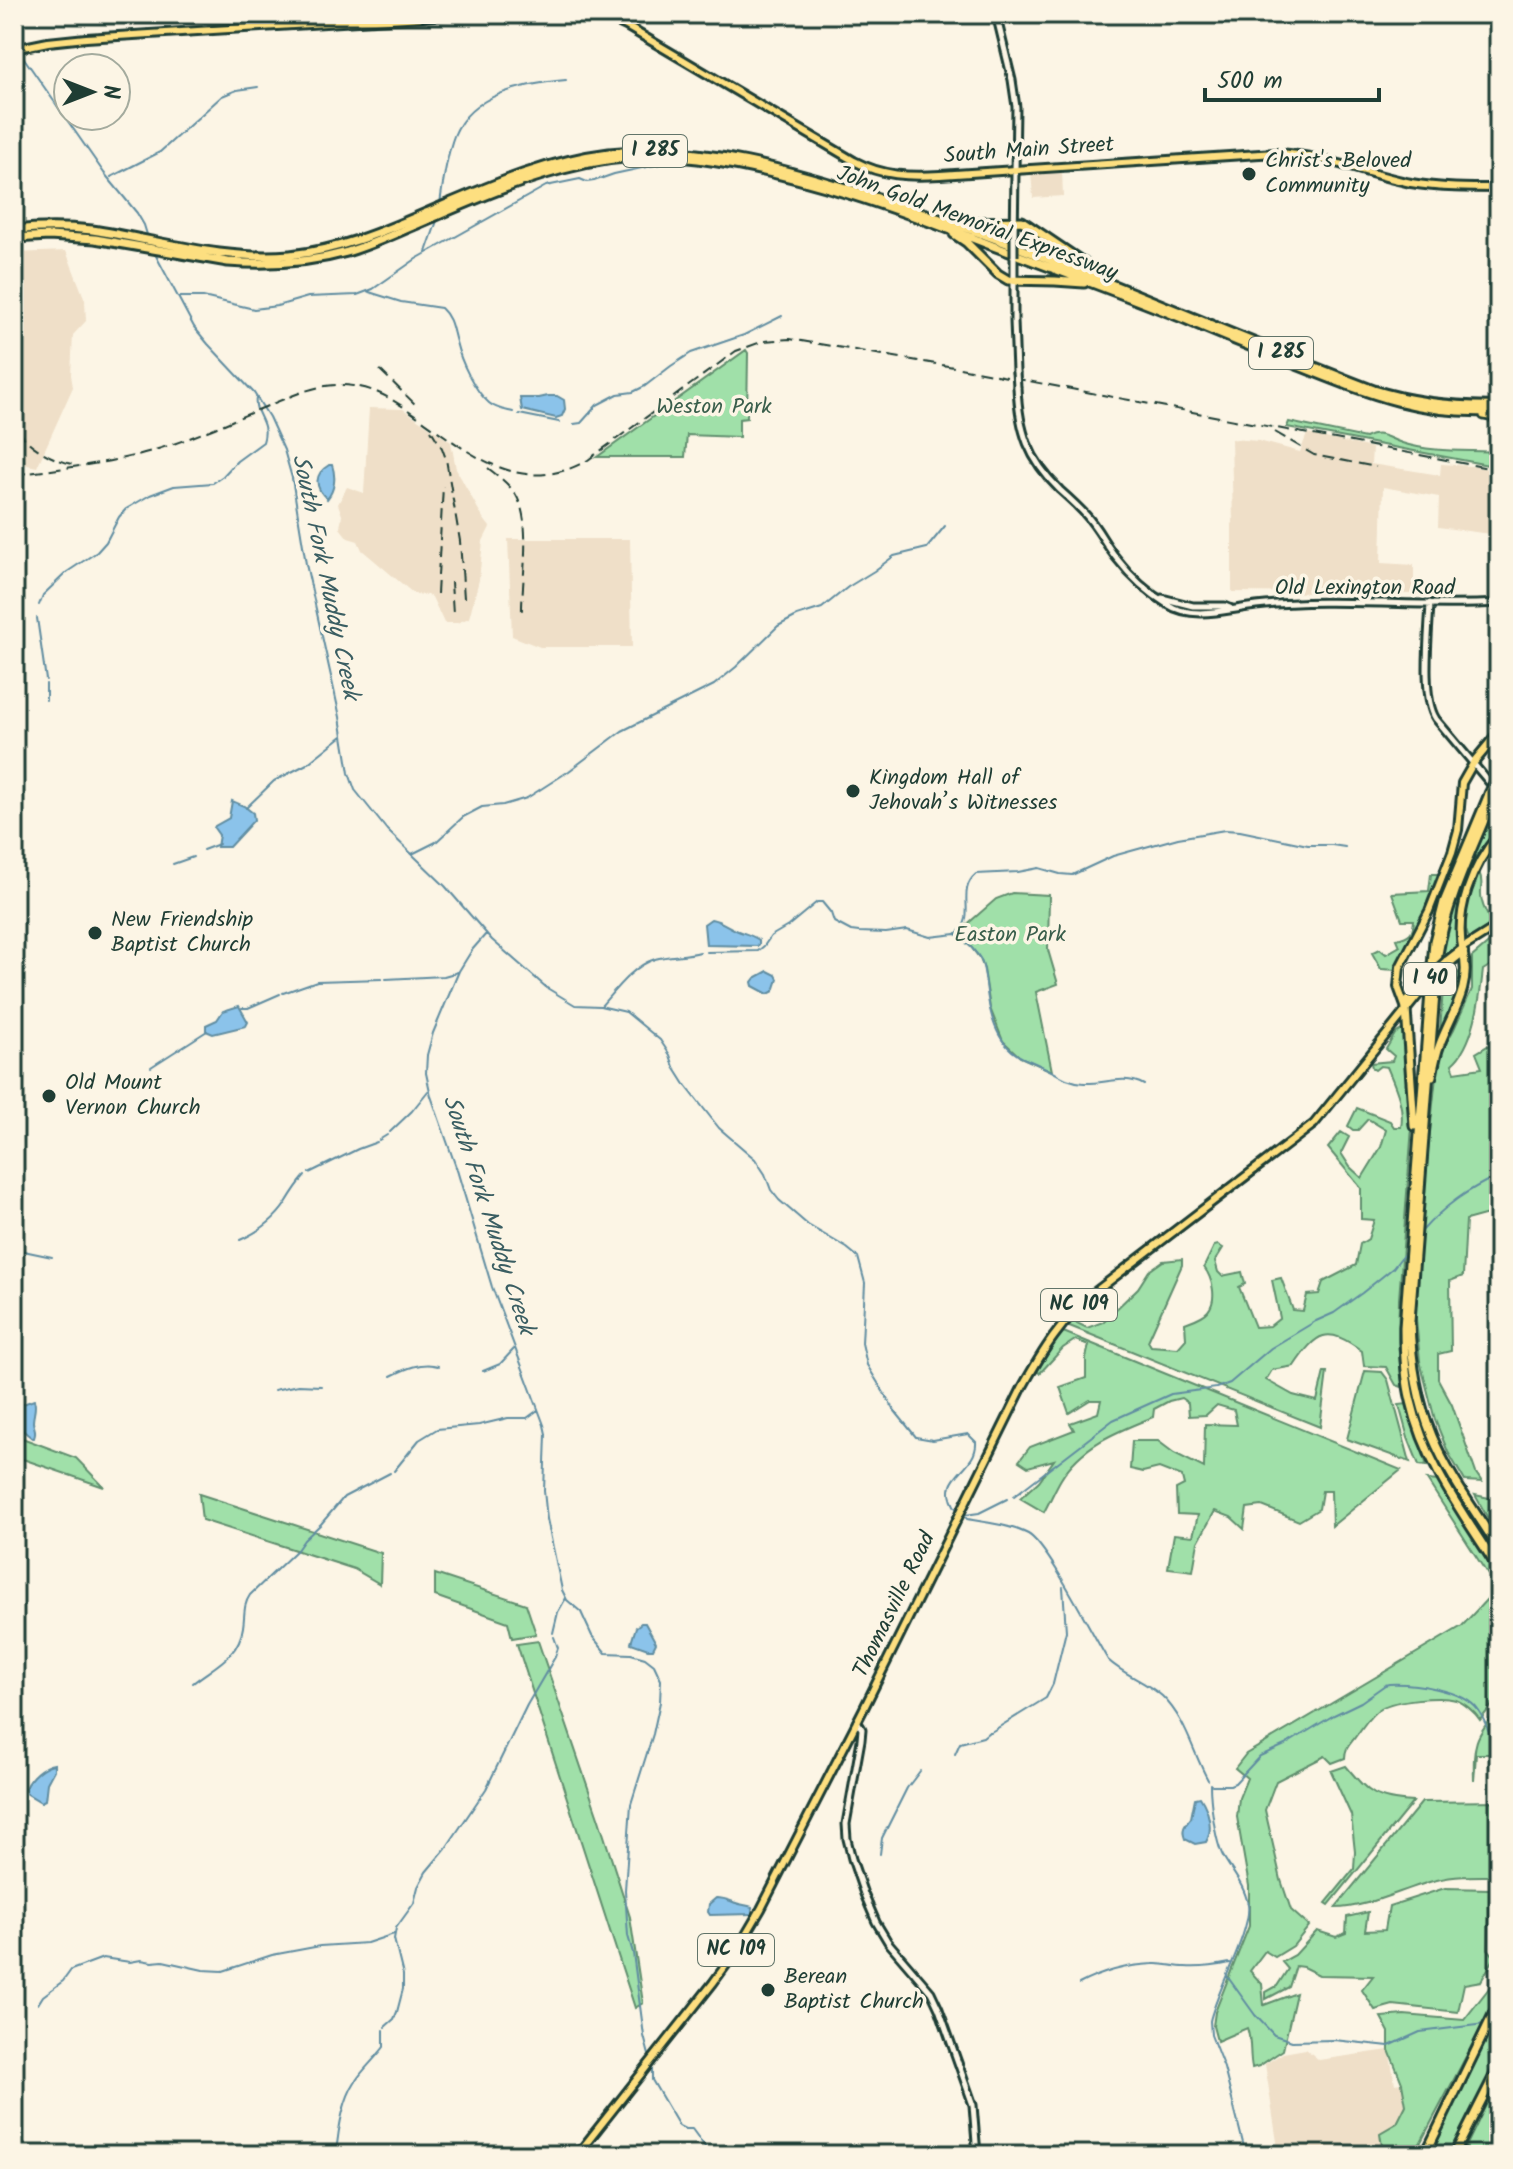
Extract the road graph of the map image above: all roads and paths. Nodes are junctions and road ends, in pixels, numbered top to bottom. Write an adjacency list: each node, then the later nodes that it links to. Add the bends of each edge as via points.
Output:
1 (471, 14): 4 (main road, via 86,38)
2 (600, 14): 5 (main road, South Main Street, via 873,170 906,176)
3 (996, 14): 5 (main road, via 1015,100)
4 (14, 49)
5 (1015, 171): 6 (main road, South Main Street, via 1286,153 1410,183); 8 (main road)
6 (1499, 188)
7 (931, 215): 8 (highway); 13 (highway, John Gold Memorial Expressway / I 285, via 748,161 628,151 521,173 370,237 330,248 246,256); 15 (highway, John Gold Memorial Expressway / I 285)
8 (1014, 221): 14 (main road, bridge); 15 (highway, via 1024,222 1103,276)
9 (938, 225): 13 (highway, John Gold Memorial Expressway / I 285, via 734,164 640,157 581,164 525,179 364,246 311,260 250,264); 14 (highway); 16 (highway, John Gold Memorial Expressway / I 285)
10 (14, 230): 12 (highway, John Gold Memorial Expressway / I 285, via 71,228)
11 (14, 238): 12 (highway, John Gold Memorial Expressway / I 285)
12 (138, 243): 13 (highway, John Gold Memorial Expressway / I 285)
13 (158, 247)
14 (1014, 281): 16 (highway, via 1085,283); 20 (main road, bridge, via 1017,387 1024,437 1034,460 1086,514 1117,560)
15 (1146, 298): 17 (highway, John Gold Memorial Expressway / I 285, via 1374,390 1419,402)
16 (1152, 306): 18 (highway, John Gold Memorial Expressway / I 285, via 1379,398)
17 (1499, 407): 18 (highway, John Gold Memorial Expressway / I 285)
18 (1446, 411): 19 (highway)
19 (1499, 418)
20 (1160, 598): 23 (main road, Old Lexington Road); 25 (main road)
21 (1430, 603): 22 (main road, Old Lexington Road); 24 (main road, Old Lexington Road); 27 (main road, via 1430,709)
22 (1499, 603)
23 (1207, 606): 24 (main road, Old Lexington Road); 25 (main road)
24 (1231, 608): 25 (main road, Old Lexington Road)
25 (1189, 611)
26 (1499, 732): 27 (highway)
27 (1474, 762): 29 (main road); 35 (main road, via 1462,783 1452,852 1400,967 1398,987)
28 (1498, 779): 29 (highway, I 40, bridge)
29 (1494, 796): 39 (highway, I 40, via 1441,933); 40 (highway, I 40, via 1444,902 1434,941)
30 (1499, 834): 32 (main road, via 1480,861 1466,896)
31 (1497, 926): 33 (main road, Thomasville Road); 34 (main road, Thomasville Road)
32 (1460, 939): 33 (main road); 34 (main road)
33 (1471, 942): 34 (main road, Thomasville Road)
34 (1463, 950): 35 (main road, Thomasville Road / NC 109, bridge); 39 (highway, via 1464,988 1438,1049)
35 (1405, 1007): 36 (main road, Thomasville Road / NC 109); 37 (highway); 38 (main road, Thomasville Road / NC 109)
36 (1396, 1021): 37 (highway); 38 (main road, Thomasville Road / NC 109)
37 (1408, 1022): 40 (highway)
38 (1375, 1046): 43 (main road, Thomasville Road / NC 109, via 1314,1124 1095,1292 1060,1326 1022,1388)
39 (1426, 1109): 41 (highway, I 40, via 1410,1299 1413,1367 1438,1449)
40 (1415, 1173): 42 (highway, I 40, via 1404,1327 1411,1402 1437,1471)
41 (1499, 1549)
42 (1498, 1568)
43 (857, 1721): 46 (main road, Thomasville Road / NC 109, via 737,1950); 47 (main road, via 862,1729 846,1824 852,1859 876,1922 939,2009 973,2105)
44 (1499, 2002): 48 (highway)
45 (1499, 2066): 49 (highway)
46 (577, 2155)
47 (977, 2155)
48 (1425, 2155)
49 (1454, 2155)

